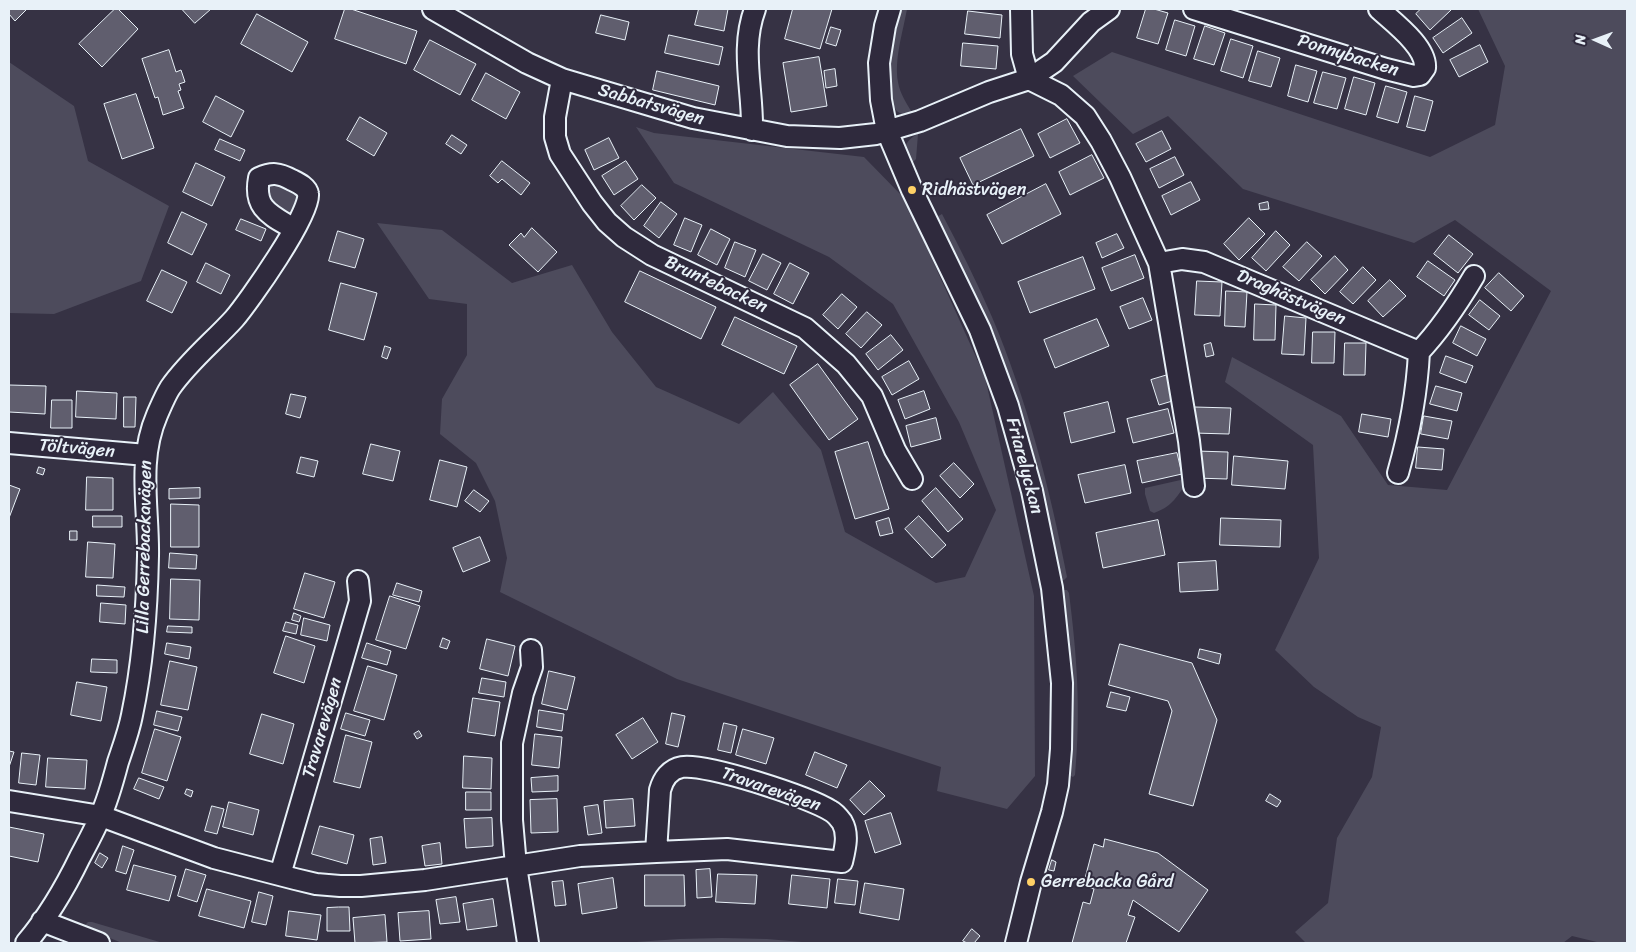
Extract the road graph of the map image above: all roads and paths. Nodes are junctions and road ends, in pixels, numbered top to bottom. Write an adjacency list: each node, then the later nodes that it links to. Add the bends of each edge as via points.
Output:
1 (433, 9): 8 (street, Sabbatsvägen, via 527,63)
2 (755, 9): 10 (street, via 747,46)
3 (890, 9): 11 (street, Friarelyckan, via 879,63)
4 (1021, 9): 9 (street, via 1022,54)
5 (1109, 9): 9 (street, via 1091,22 1054,62)
6 (1194, 9): 7 (street, Ponnybacken, via 1386,69 1420,75 1425,68 1425,58)
7 (1379, 9)
8 (562, 79): 10 (street, Sabbatsvägen, via 692,118); 19 (street, Bruntebacken, via 555,117 555,137 560,154 607,222 652,255 805,328 846,364 872,396 895,450)
9 (1029, 79): 11 (street); 13 (street, via 1061,95 1085,116 1122,182)
10 (752, 130): 11 (street, Sabbatsvägen, via 787,136 840,138)
11 (887, 131): 32 (street, Friarelyckan, via 983,339 1011,416 1049,567 1062,683 1060,767 1052,812)
12 (294, 229): 17 (street, Lilla Gerrebackavägen, via 235,318 170,387 155,418)
13 (1159, 263): 15 (street, Draghästvägen, via 1182,259 1204,262); 20 (street)
14 (1474, 276): 15 (street, via 1449,315)
15 (1419, 352): 18 (street, via 1413,408)
16 (9, 443): 17 (street, Töltvägen)
17 (146, 455): 24 (street, Lilla Gerrebackavägen, via 148,553 139,674 132,715)
18 (1398, 473)
19 (912, 479)
20 (1194, 486)
21 (358, 581): 27 (street, Travarevägen, via 360,601)
22 (530, 650): 26 (street, via 532,667 512,743 512,820)
23 (9, 802): 24 (street)
24 (101, 816): 27 (street, Travarevägen, via 214,858); 28 (street, Lilla Gerrebackavägen, via 61,896)
25 (656, 852): 25 (street, Travarevägen, via 727,849 842,862 845,828 836,814 808,800 712,770 683,767 670,772 662,783); 26 (street, Travarevägen, via 580,856)
26 (516, 866): 27 (street, Travarevägen, via 361,886 316,884); 31 (street)
27 (280, 875)
28 (42, 921): 29 (street, Lilla Gerrebackavägen); 30 (street)
29 (26, 943)
30 (99, 943)
31 (528, 943)
32 (1016, 943)

